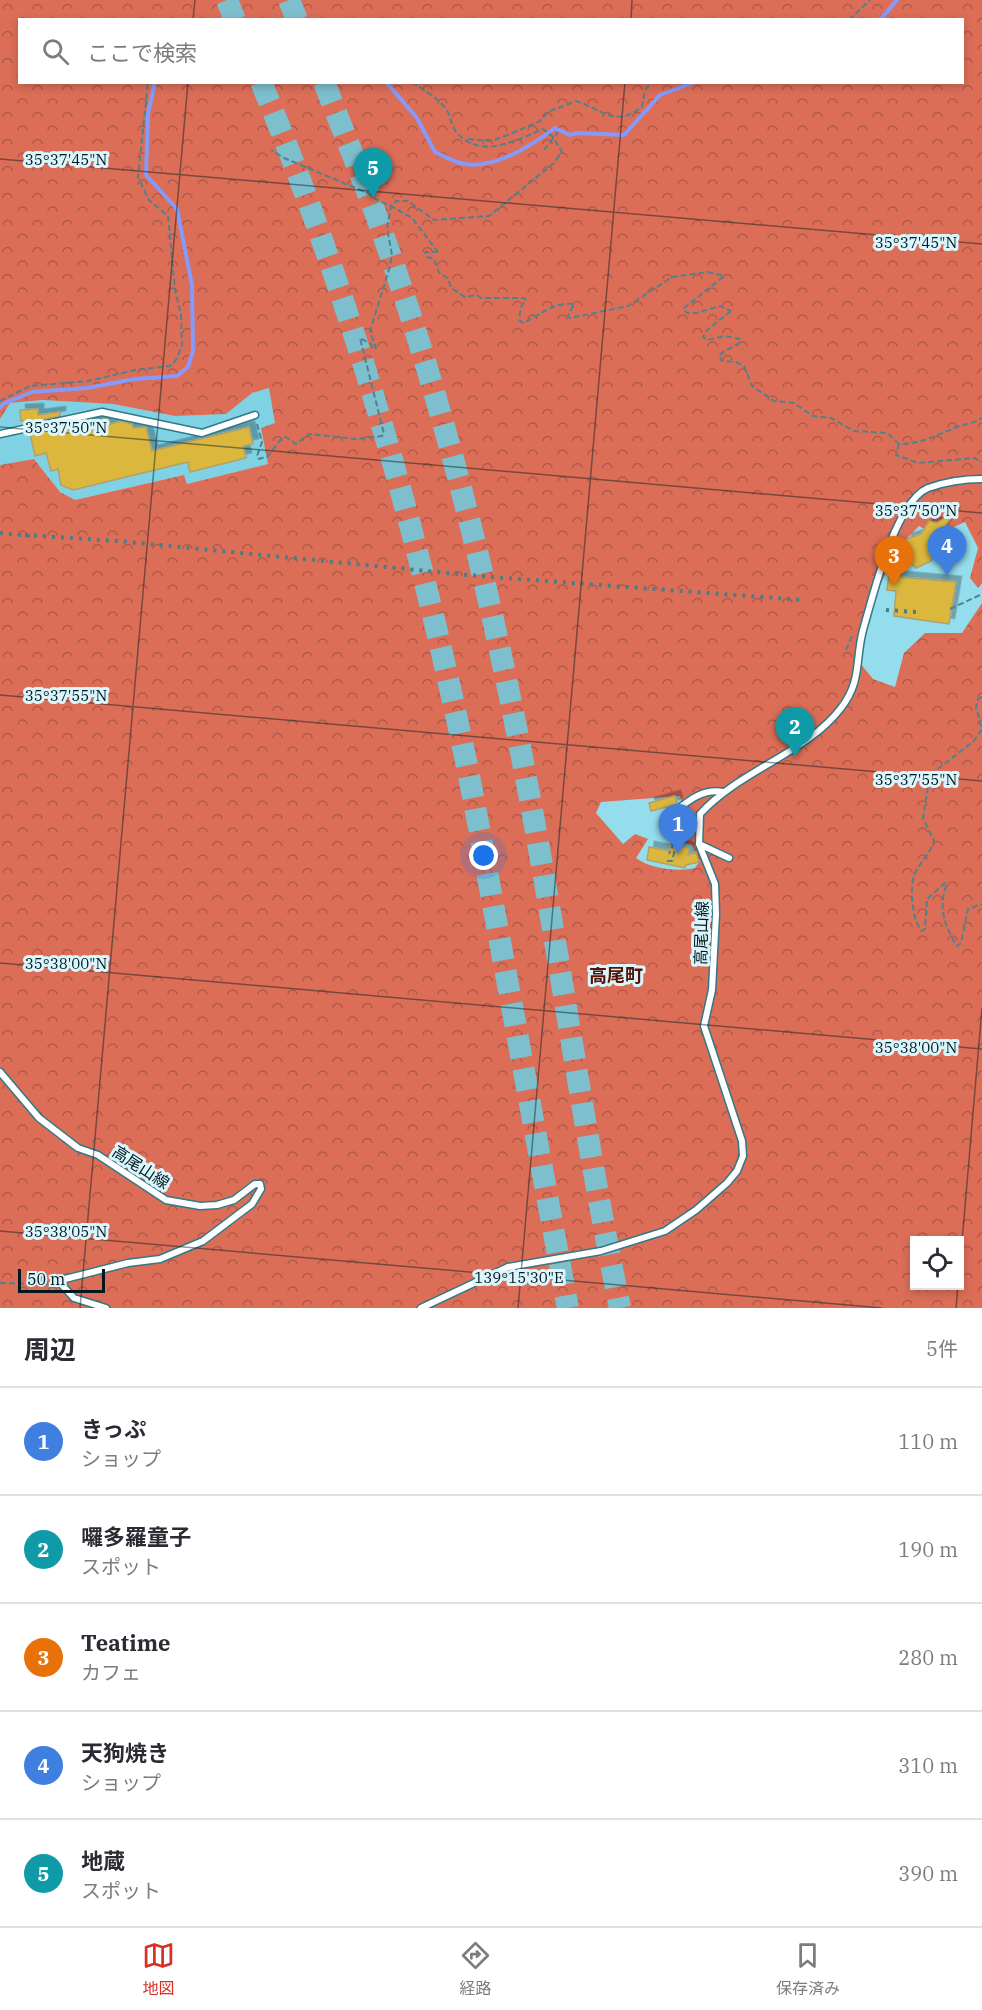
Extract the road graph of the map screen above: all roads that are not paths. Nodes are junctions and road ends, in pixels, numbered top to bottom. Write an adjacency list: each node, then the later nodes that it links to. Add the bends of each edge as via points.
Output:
1 (255, 415): 2 (lane, via 202,433 102,412)
2 (0, 434)
3 (982, 479): 4 (lane, 高尾山線, via 964,479 927,489 909,505 894,530 863,631 855,686 846,700 819,730)
4 (723, 792): 5 (lane, via 709,790); 6 (lane, 高尾山線, via 700,814)
5 (673, 813)
6 (699, 844): 7 (lane); 10 (lane, 高尾山線, via 715,884 716,914 712,990 704,1026 742,1141 743,1156 737,1171 696,1210 665,1231 601,1251 508,1267)
7 (729, 858)
8 (0, 1072): 9 (lane, 高尾山線, via 39,1118 78,1148 98,1155 166,1200 217,1205 260,1184 252,1204 203,1241 160,1259 128,1263 65,1279 61,1284 74,1298)
9 (106, 1308)
10 (421, 1308)

